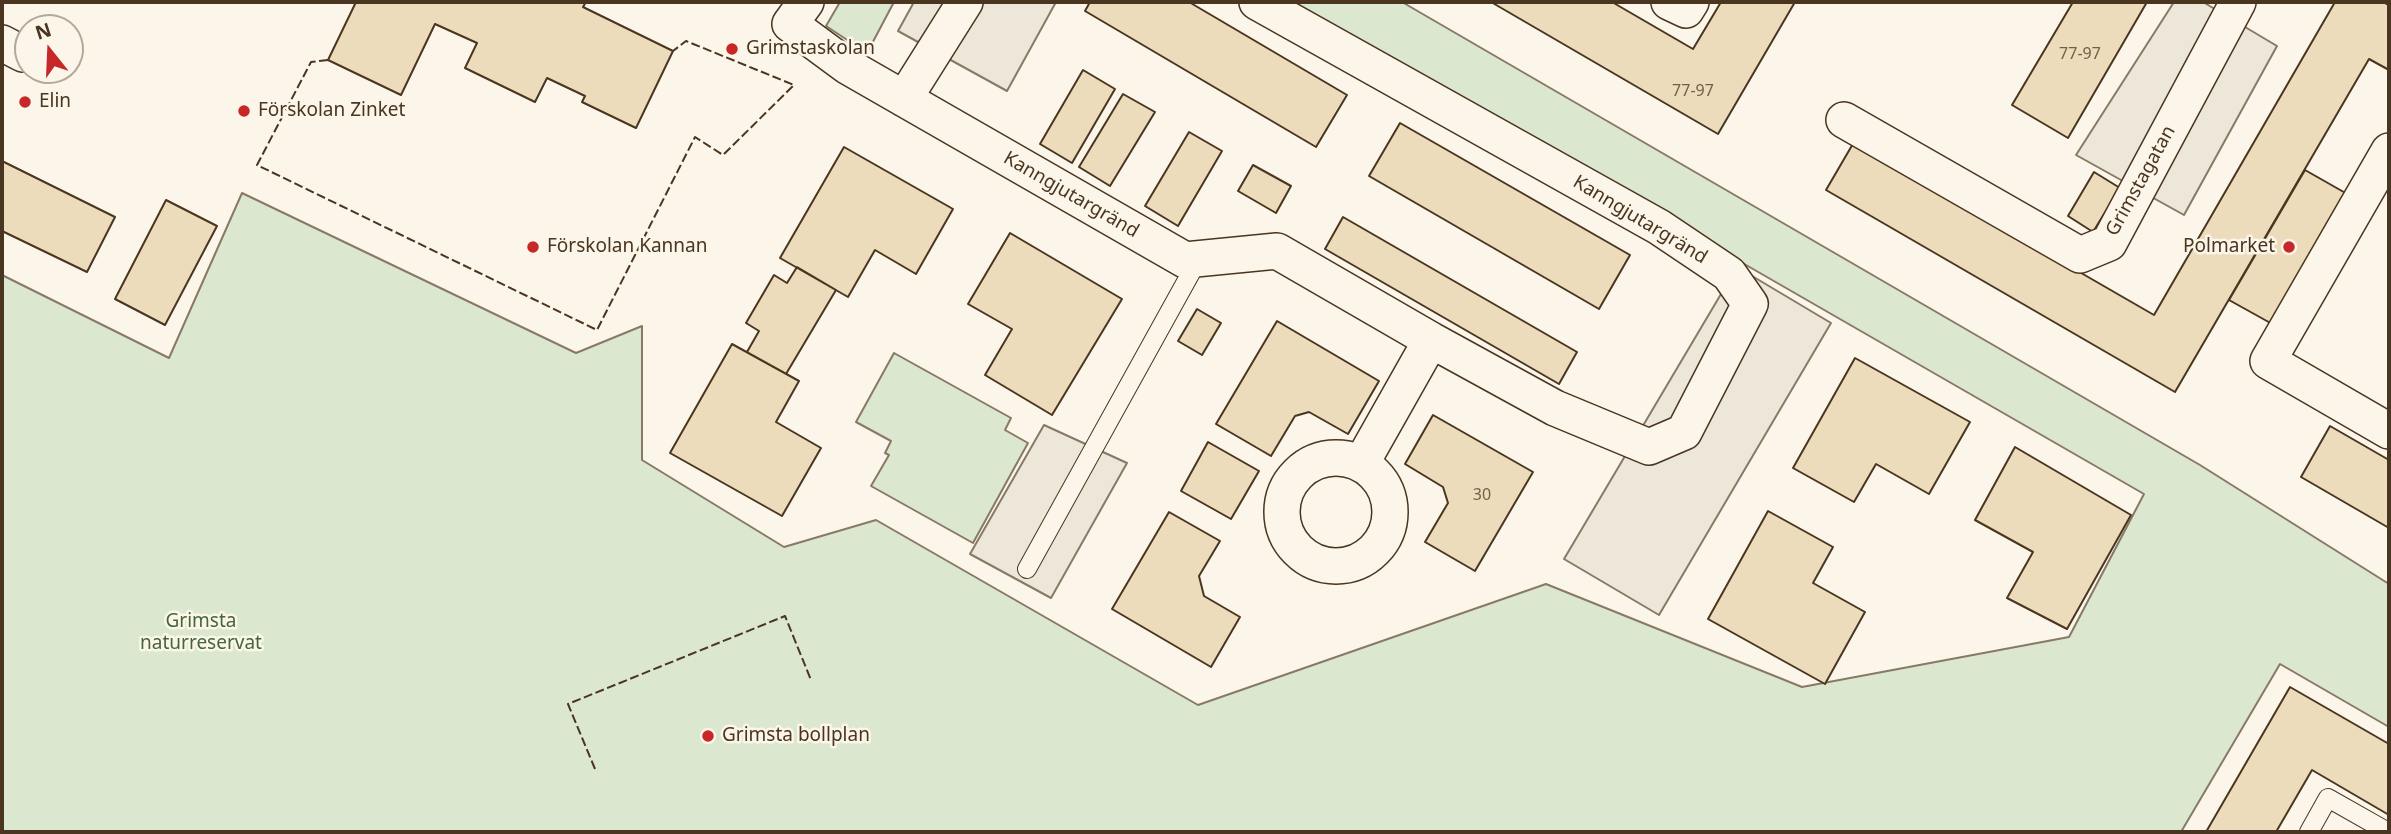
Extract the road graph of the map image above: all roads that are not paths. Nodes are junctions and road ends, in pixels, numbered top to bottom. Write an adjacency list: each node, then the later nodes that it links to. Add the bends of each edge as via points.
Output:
1 (806, 2): 7 (street, Kanngjutargränd, via 790,24 847,66)
2 (965, 2): 7 (street)
3 (1257, 2): 11 (street, Kanngjutargränd, via 1659,227 1729,274 1750,304 1684,432 1649,447 1555,408)
4 (1670, 2): 5 (street, via 1686,10)
5 (1691, 2)
6 (2238, 2): 8 (street, Grimstagatan, via 2109,243 2080,255)
7 (904, 99): 10 (street, Kanngjutargränd, via 1185,260)
8 (1844, 120)
9 (2389, 151): 12 (street, via 2268,360)
10 (1198, 260): 11 (street, Kanngjutargränd, via 1278,251); 14 (lane)
11 (1431, 340): 13 (street)
12 (2389, 431)
13 (1361, 464)
14 (1027, 569)
15 (2309, 832): 16 (lane, via 2328,798)
16 (2388, 832)

